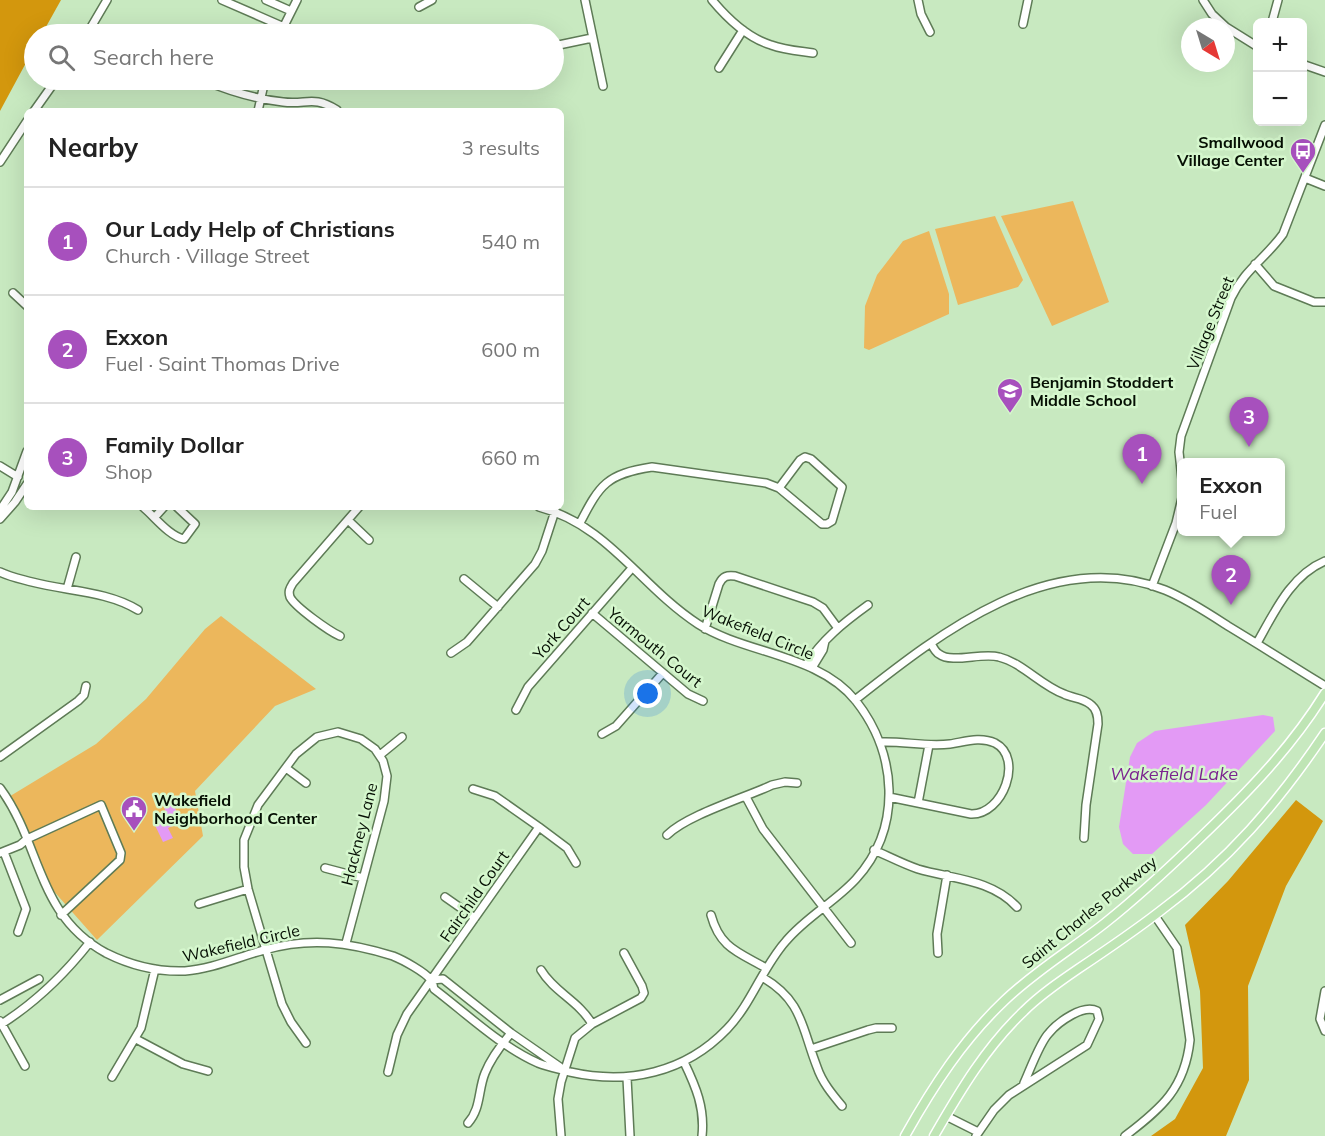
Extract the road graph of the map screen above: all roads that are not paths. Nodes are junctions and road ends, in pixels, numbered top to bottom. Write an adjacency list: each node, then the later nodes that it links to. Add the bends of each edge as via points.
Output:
1 (107, 0): 16 (street)
2 (222, 0): 17 (street)
3 (266, 0): 13 (street)
4 (297, 0): 13 (street)
5 (432, 0): 12 (street)
6 (585, 0): 23 (street)
7 (712, 0): 20 (street)
8 (918, 0): 21 (street)
9 (1028, 0): 19 (street)
10 (1203, 0): 14 (street)
11 (1278, 0): 15 (street)
12 (419, 7)
13 (291, 11): 18 (street)
14 (1216, 18)
15 (1273, 18)
16 (93, 24)
17 (277, 24)
18 (285, 24)
19 (1023, 24)
20 (744, 30): 26 (street, via 767,44); 28 (street)
21 (930, 32)
22 (1235, 34): 25 (street)
23 (592, 38): 24 (street); 30 (street)
24 (564, 44)
25 (1253, 45)
26 (813, 53)
27 (1307, 66): 29 (street)
28 (719, 68)
29 (1325, 72)
30 (603, 86)
31 (49, 90): 35 (street)
32 (229, 90): 34 (street)
33 (262, 90): 34 (street)
34 (260, 98): 36 (street); 37 (street, via 316,101)
35 (36, 108)
36 (258, 108)
37 (332, 108)
38 (1325, 125): 41 (street, Village Street)
39 (24, 126): 40 (street)
40 (0, 162)
41 (1305, 178): 42 (street); 43 (street, Village Street, via 1282,234)
42 (1325, 186)
43 (1255, 264): 45 (street, via 1275,286 1314,302); 47 (street, Village Street, via 1243,276 1232,298 1184,426)
44 (13, 293): 46 (street)
45 (1325, 302)
46 (24, 303)
47 (1180, 458)
48 (24, 460): 50 (street)
49 (0, 466): 50 (street)
50 (18, 477): 53 (street)
51 (24, 488): 61 (street)
52 (779, 488): 52 (street, via 800,460 807,458 841,485 843,491 832,521 825,524); 64 (street, via 652,467 636,469 602,485)
53 (0, 510)
54 (147, 510): 60 (street)
55 (161, 510): 60 (street)
56 (180, 510): 60 (street, via 195,524 184,539)
57 (356, 510): 63 (street)
58 (549, 510): 59 (street, Wakefield Circle)
59 (555, 512): 64 (street, Wakefield Circle); 74 (street, via 539,557)
60 (155, 517)
61 (0, 519)
62 (1177, 519): 71 (street)
63 (348, 520): 65 (street); 79 (street, via 289,591 290,597 325,628)
64 (579, 523): 68 (street, Wakefield Circle, via 604,539)
65 (369, 540)
66 (76, 557): 72 (street)
67 (1325, 561): 81 (street, via 1296,581)
68 (632, 568): 76 (street, York Court); 78 (street, Wakefield Circle)
69 (0, 572): 72 (street)
70 (464, 579): 74 (street)
71 (1152, 586): 80 (street, via 1103,577 1056,582 1025,591); 81 (street, via 1177,596)
72 (67, 589): 75 (street, via 115,600)
73 (868, 605): 77 (street)
74 (498, 607): 82 (street, via 467,642)
75 (138, 610)
76 (592, 613): 84 (street, Yarmouth Court); 90 (street, York Court, via 528,687)
77 (837, 627): 78 (street, via 814,602 729,575 719,584); 83 (street)
78 (705, 629): 83 (street, Wakefield Circle)
79 (340, 636)
80 (931, 643): 88 (street); 108 (street, via 936,652 946,657 1004,658 1059,692 1088,702 1096,710 1098,724)
81 (1257, 643): 85 (street)
82 (451, 653)
83 (809, 667): 88 (street, Wakefield Circle)
84 (662, 674): 89 (street, Yarmouth Court); 92 (street, via 616,726)
85 (1325, 686)
86 (86, 687): 97 (street, via 78,700)
87 (1325, 693): 164 (main road, Saint Charles Parkway, via 1291,742 1242,798 1145,890 1033,976 981,1025 938,1080)
88 (855, 700): 94 (street, Wakefield Circle)
89 (703, 701)
90 (516, 710)
91 (1325, 733): 123 (main road, via 1280,797 1243,840)
92 (602, 734)
93 (402, 737): 96 (street)
94 (881, 742): 95 (street); 104 (street, Wakefield Circle)
95 (929, 745): 105 (street); 105 (street, via 990,741 1005,753 1007,774 999,800 980,813)
96 (380, 755): 98 (street, via 361,739 332,733 306,745); 115 (street, Hackney Lane, via 387,776 386,792)
97 (0, 758)
98 (286, 768): 99 (street); 116 (street, via 258,805 246,832 243,855)
99 (306, 783)
100 (797, 783): 103 (street, via 779,783)
101 (0, 788): 109 (street, Wakefield Circle)
102 (473, 789): 106 (street, via 495,796)
103 (746, 797): 107 (street, via 688,820); 120 (street, via 763,830)
104 (889, 797): 105 (street); 110 (street, Wakefield Circle, via 882,835)
105 (918, 803)
106 (539, 827): 112 (street, via 567,848); 124 (street, Fairchild Court)
107 (667, 835)
108 (1084, 838)
109 (27, 839): 111 (street); 121 (street, Wakefield Circle); 121 (street, via 101,805 120,860)
110 (874, 850): 114 (street, via 911,866); 120 (street, Wakefield Circle, via 856,878)
111 (2, 852): 125 (street, via 26,909)
112 (576, 863)
113 (325, 868): 115 (street)
114 (947, 875): 119 (street, via 992,890); 131 (street, via 937,934)
115 (363, 878): 127 (street, Hackney Lane)
116 (248, 889): 118 (street); 129 (street)
117 (445, 897): 124 (street)
118 (199, 904)
119 (1017, 907)
120 (824, 908): 128 (street); 132 (street, Wakefield Circle, via 794,933)
121 (62, 915): 126 (street, Wakefield Circle)
122 (711, 915): 132 (street, via 718,935 727,945)
123 (1155, 916): 158 (main road, via 1024,1010 983,1058); 166 (street, via 1177,948 1190,1040 1187,1063 1171,1096)
124 (475, 918): 137 (street, Fairchild Court)
125 (18, 933)
126 (90, 942): 133 (street, Wakefield Circle, via 117,958); 140 (street, via 50,987)
127 (346, 943): 129 (street, Wakefield Circle, via 311,941); 137 (street, Wakefield Circle, via 403,960)
128 (851, 943)
129 (267, 949): 133 (street, Wakefield Circle, via 194,970); 147 (street, via 282,1004)
130 (624, 953): 141 (street, via 644,993)
131 (938, 953)
132 (766, 968): 135 (street, Wakefield Circle)
133 (155, 969): 145 (street)
134 (541, 970): 141 (street, via 550,983 583,1009)
135 (762, 977): 148 (street, via 792,1002); 149 (street, Wakefield Circle, via 730,1026)
136 (39, 979): 139 (street)
137 (431, 980): 144 (street, Wakefield Circle, via 443,979); 146 (street, Wakefield Circle, via 434,989); 153 (street, Fairchild Court, via 401,1024)
138 (1325, 991): 143 (street, via 1320,1019)
139 (0, 1000)
140 (0, 1023): 150 (street)
141 (592, 1024): 152 (street, via 575,1038)
142 (892, 1028): 148 (street, via 868,1030)
143 (1325, 1031)
144 (511, 1033): 146 (street); 152 (street, Wakefield Circle)
145 (136, 1039): 151 (street, via 183,1064); 154 (street)
146 (503, 1042): 152 (street, Wakefield Circle, via 536,1062); 159 (street, via 484,1075 477,1109)
147 (306, 1043)
148 (811, 1049): 157 (street, via 822,1079)
149 (684, 1062): 155 (street, Wakefield Circle); 163 (street, via 702,1107)
150 (25, 1066)
151 (208, 1071)
152 (565, 1071): 155 (street, Wakefield Circle); 161 (street, via 558,1099)
153 (388, 1072)
154 (112, 1077)
155 (627, 1078): 162 (street)
156 (1024, 1083): 156 (street, via 1087,1045 1099,1017 1097,1011 1080,1010 1049,1032); 160 (street, via 994,1110)
157 (842, 1106)
158 (946, 1116): 160 (street); 165 (main road)
159 (468, 1123)
160 (977, 1134)
161 (561, 1136)
162 (630, 1136)
163 (702, 1136)
164 (905, 1136)
165 (934, 1136)
166 (1125, 1136)

